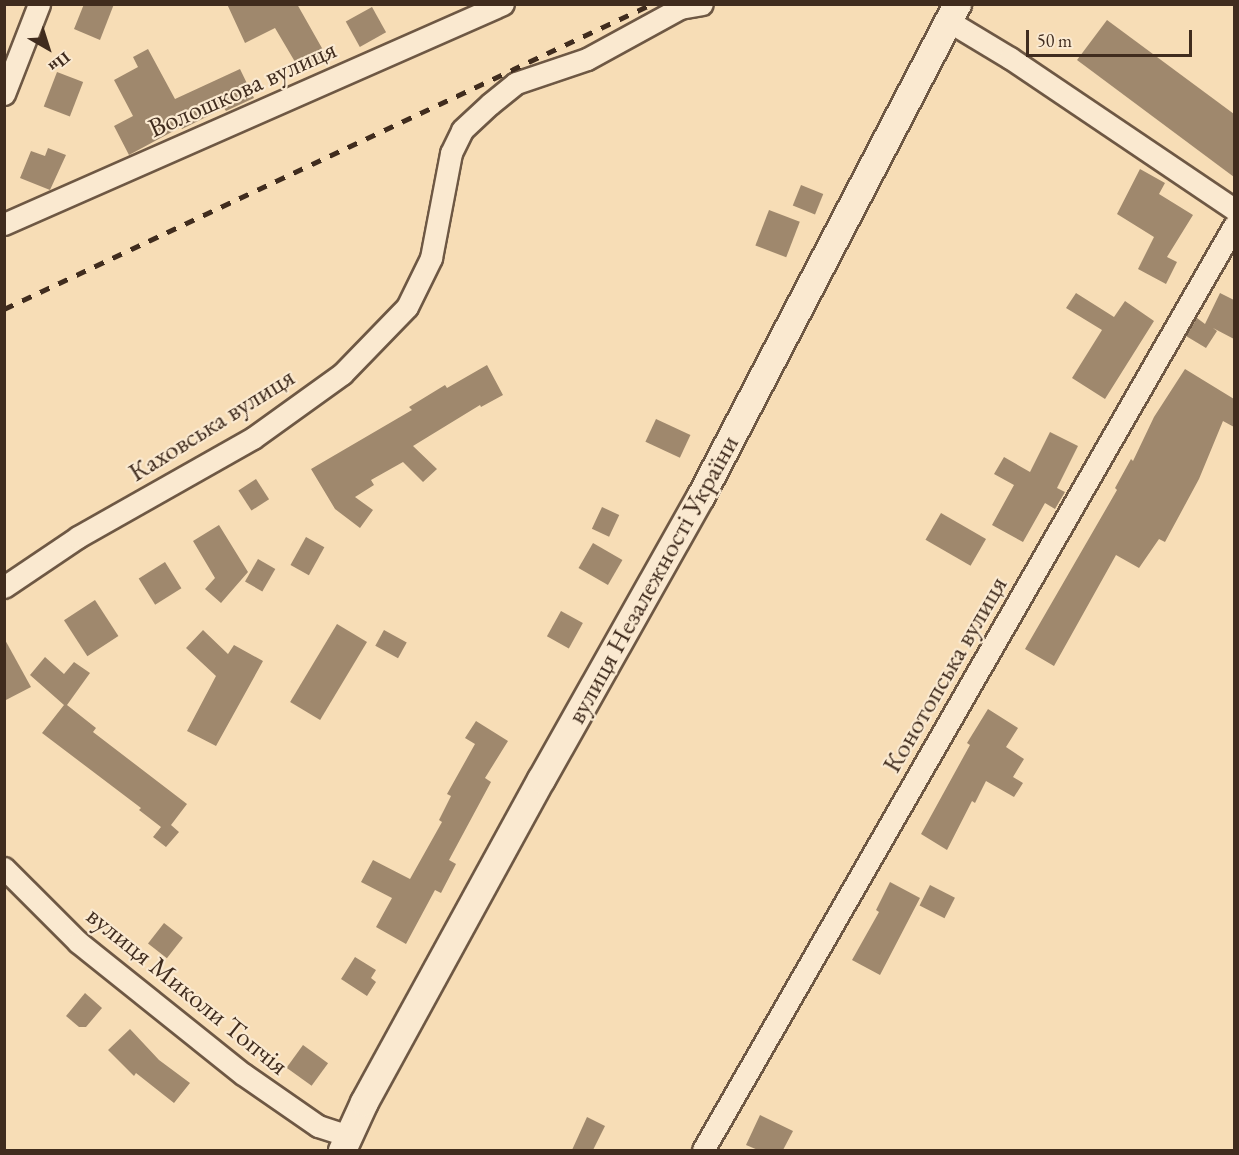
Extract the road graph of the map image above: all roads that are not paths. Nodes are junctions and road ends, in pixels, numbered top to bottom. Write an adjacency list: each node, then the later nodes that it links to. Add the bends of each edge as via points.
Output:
1 (39, 4): 5 (street)
2 (503, 4): 7 (street, Волошкова вулиця)
3 (702, 4): 9 (street, Каховська вулиця, via 680,8 587,59 516,83 490,104 462,130 451,153 431,258 407,307 342,374 253,438 78,537)
4 (953, 13): 6 (street, via 1010,58); 11 (street, вулиця Незалежності України, via 700,497 541,779)
5 (4, 94)
6 (1234, 209)
7 (4, 224)
8 (1234, 226): 12 (street, Конотопська вулиця)
9 (4, 587)
10 (4, 868): 11 (street, вулиця Миколи Топчія, via 78,942 243,1074)
11 (345, 1143)
12 (703, 1150)

